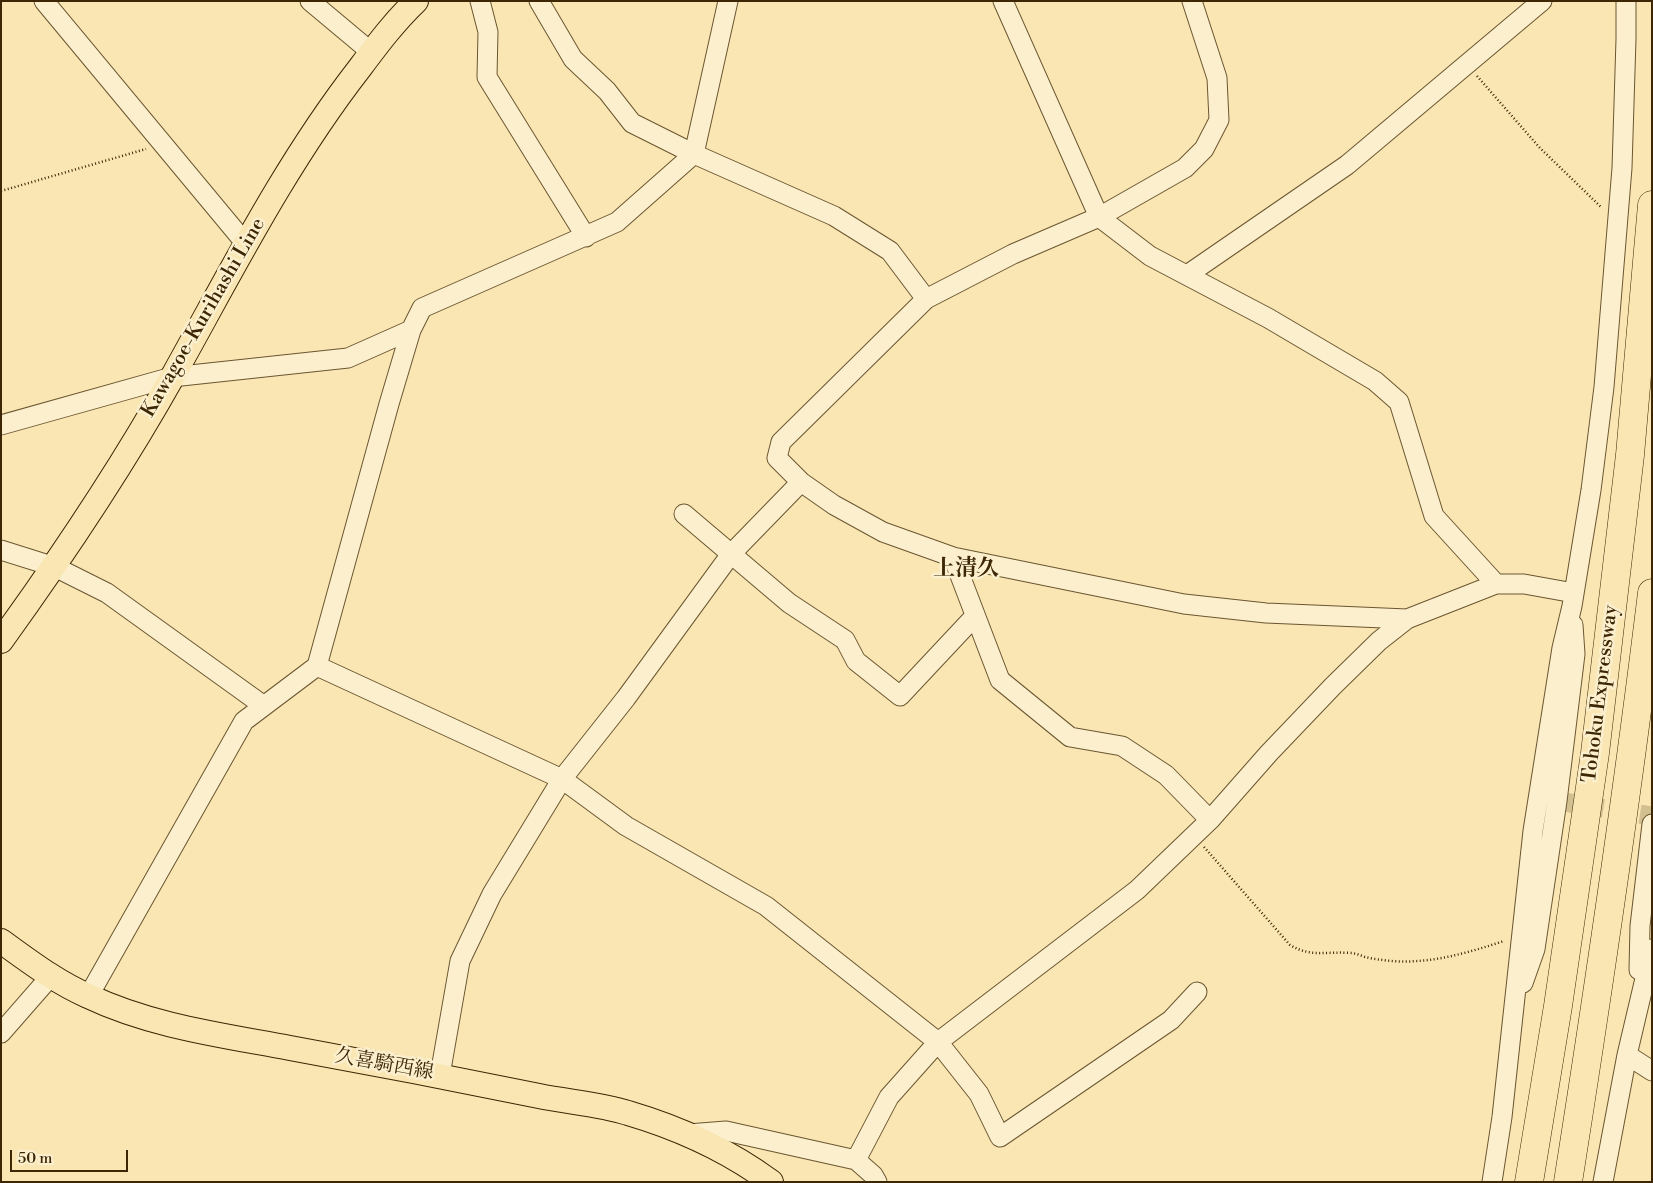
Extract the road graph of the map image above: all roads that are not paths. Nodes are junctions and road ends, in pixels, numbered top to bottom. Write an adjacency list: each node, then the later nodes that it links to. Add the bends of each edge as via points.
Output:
1 (44, 1): 18 (street)
2 (310, 1): 13 (street)
3 (416, 1): 13 (main road, Kawagoe-Kurihashi Line)
4 (480, 1): 17 (street, via 488,32 487,77)
5 (539, 1): 14 (street, via 573,59 607,91 632,124)
6 (728, 1): 14 (street)
7 (1003, 1): 16 (street)
8 (1192, 1): 16 (street, via 1217,78 1219,120 1204,149 1185,168)
9 (1542, 1): 19 (street, via 1347,165)
10 (1626, 1): 12 (street)
11 (1635, 1): 12 (street)
12 (1626, 22): 32 (street, via 1622,168 1604,387)
13 (372, 52): 18 (main road, Kawagoe-Kurihashi Line, via 295,159)
14 (694, 154): 17 (street, via 617,222); 20 (street, via 834,216 857,230 890,252)
15 (1652, 204): 58 (highway, Tohoku Expressway, via 1630,455 1595,753)
16 (1099, 217): 19 (street, via 1150,256); 20 (street, via 1013,254)
17 (586, 237): 21 (street, via 422,308)
18 (246, 244): 22 (main road, Kawagoe-Kurihashi Line)
19 (1187, 275): 30 (street, via 1375,381 1399,402 1434,516)
20 (926, 299): 24 (street, via 781,442 777,458)
21 (411, 330): 22 (street, via 348,358); 36 (street)
22 (172, 377): 23 (street); 29 (main road, Kawagoe-Kurihashi Line)
23 (1, 425)
24 (801, 482): 27 (street); 28 (street, via 883,532)
25 (684, 514): 27 (street)
26 (1, 550): 29 (street)
27 (731, 554): 33 (street, via 789,602 845,640 856,661 900,696); 38 (street, via 626,698)
28 (952, 557): 33 (street); 34 (street, via 1184,604 1266,613)
29 (55, 567): 35 (main road, Kawagoe-Kurihashi Line); 37 (street, via 107,593)
30 (1496, 584): 32 (street, via 1524,584); 34 (street)
31 (1652, 592): 59 (highway, Tohoku Expressway, via 1632,759)
32 (1573, 600): 46 (street, via 1562,648 1533,831); 46 (street, via 1575,654 1557,801 1535,949)
33 (975, 616): 39 (street, via 1000,680 1070,737 1122,746 1166,775)
34 (1406, 619): 39 (street, via 1333,686)
35 (1, 641)
36 (317, 666): 37 (street); 38 (street)
37 (264, 706): 45 (street, via 244,721)
38 (562, 779): 49 (street, via 626,826 766,906); 52 (street, via 492,894 460,961)
39 (1210, 820): 49 (street, via 1137,890)
40 (1652, 824): 47 (street, via 1640,926)
41 (1, 941): 43 (main road, 久喜騎西線)
42 (1652, 949): 47 (street)
43 (50, 977): 45 (main road, 久喜騎西線); 48 (street)
44 (1197, 992): 49 (street, via 1171,1020 1000,1137 979,1094)
45 (88, 996): 52 (main road, 久喜騎西線, via 136,1016 198,1031)
46 (1516, 999): 57 (street)
47 (1639, 1004): 50 (street)
48 (1, 1033)
49 (938, 1042): 54 (street, via 889,1097)
50 (1627, 1055): 51 (street); 60 (street)
51 (1652, 1071)
52 (440, 1075): 53 (main road, 久喜騎西線, via 626,1112)
53 (688, 1134): 54 (street, via 726,1132); 55 (main road, 久喜騎西線, via 750,1166)
54 (856, 1160): 56 (street)
55 (771, 1182)
56 (877, 1182)
57 (1492, 1182)
58 (1529, 1182)
59 (1568, 1182)
60 (1603, 1182)

